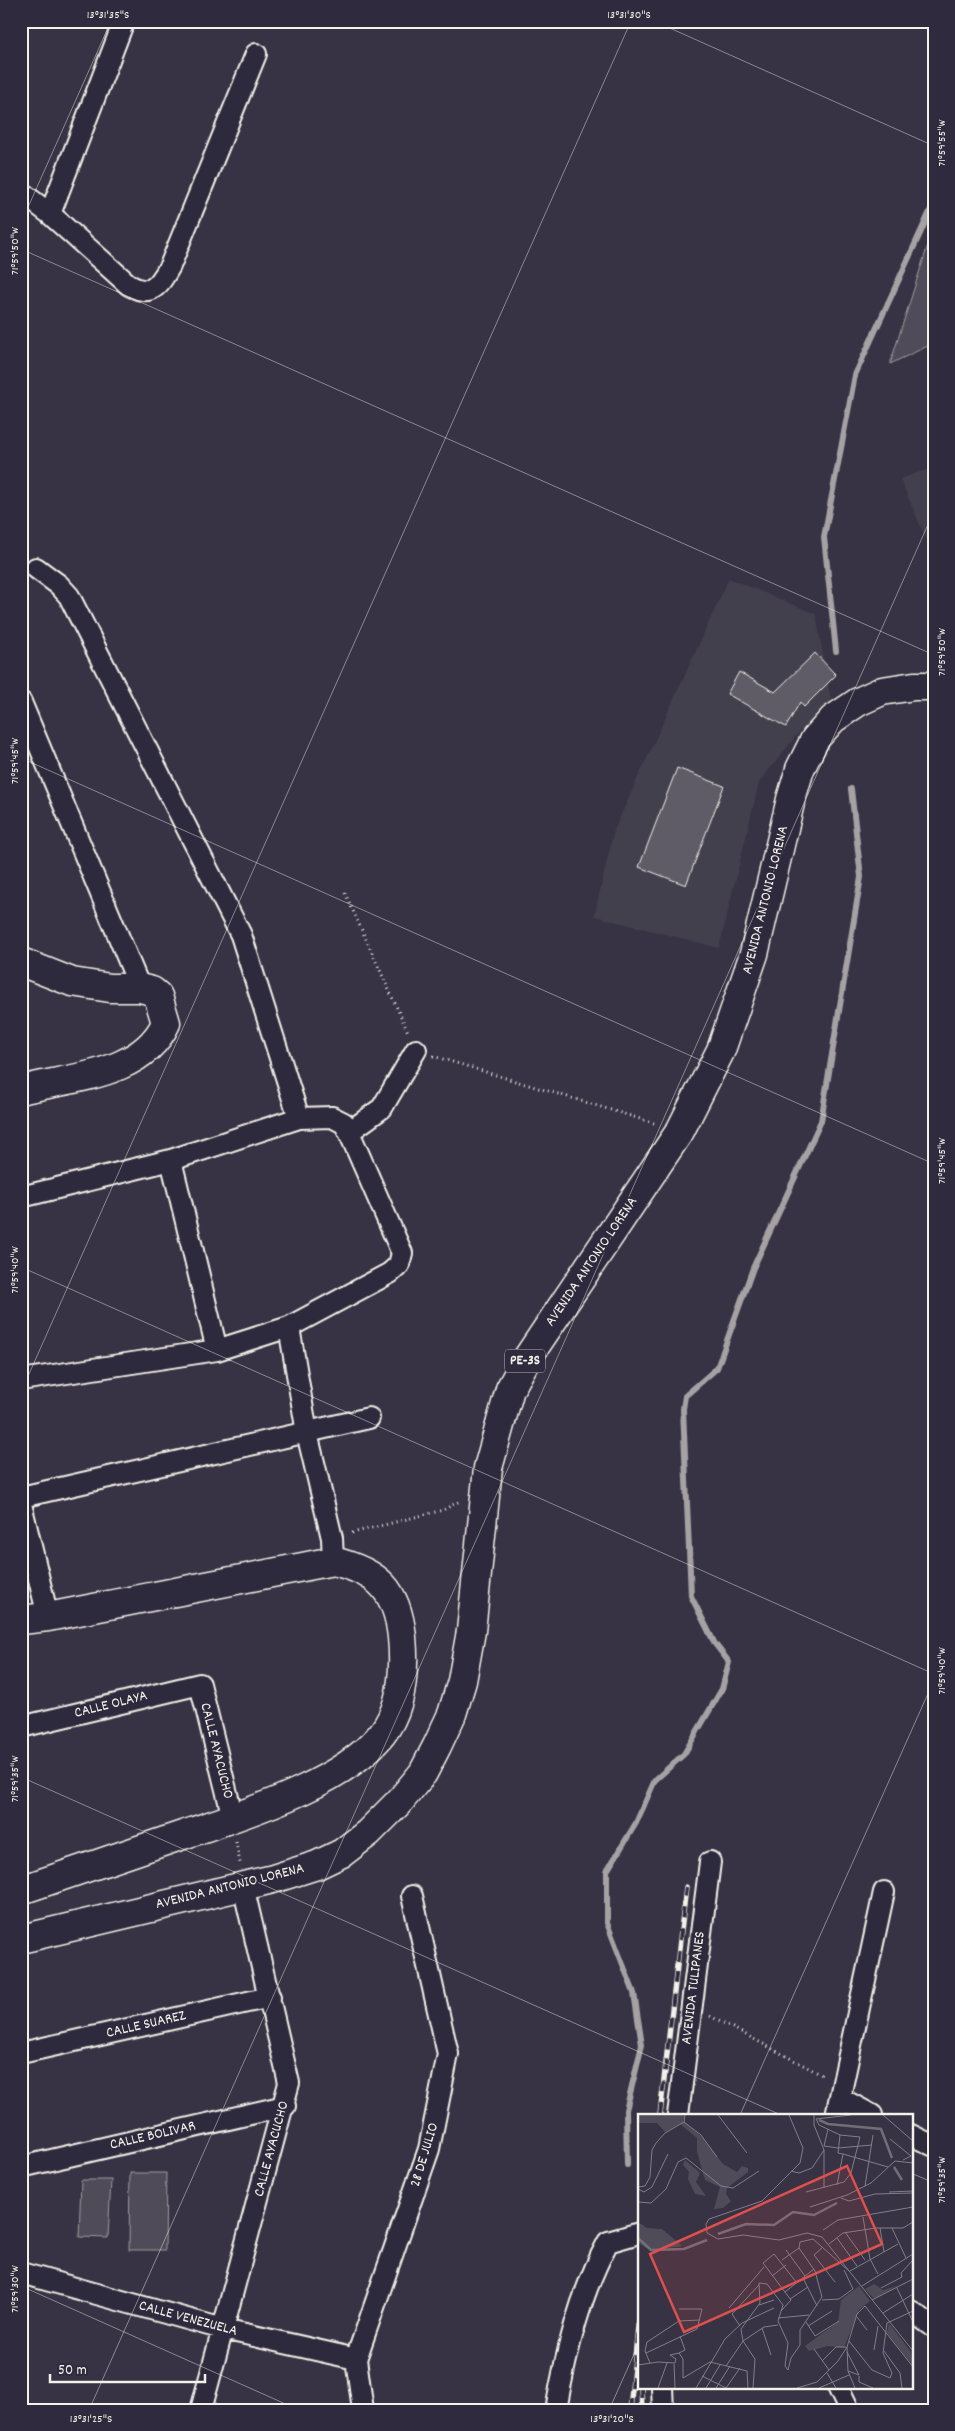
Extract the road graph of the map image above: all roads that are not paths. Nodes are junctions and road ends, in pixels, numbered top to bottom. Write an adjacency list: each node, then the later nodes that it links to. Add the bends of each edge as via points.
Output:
1 (124, 21): 4 (street)
2 (256, 54): 4 (street, via 170,266 151,290 141,291 129,285)
3 (21, 192): 4 (street)
4 (50, 214)
5 (36, 568): 12 (street, via 69,596 241,935)
6 (934, 686): 30 (main road, AVENIDA ANTONIO LORENA / PE-3S, via 882,691 858,702 833,719 815,739 800,769 754,954 721,1050 680,1131 526,1360 510,1389 488,1468 471,1630 462,1681 452,1714 424,1773 368,1833 342,1853 317,1865)
7 (21, 702): 9 (street)
8 (21, 962): 9 (main road, via 72,982 110,988)
9 (140, 988): 11 (main road, via 158,996 166,1023 150,1047 118,1066)
10 (416, 1050): 13 (street, via 382,1108)
11 (21, 1090)
12 (299, 1118): 13 (street, via 332,1117 344,1123); 14 (street)
13 (349, 1132): 16 (street, via 402,1253 399,1265 390,1273)
14 (171, 1160): 15 (street); 17 (street)
15 (21, 1197)
16 (289, 1327): 17 (street); 20 (street)
17 (217, 1350): 18 (street)
18 (21, 1380)
19 (369, 1418): 20 (street)
20 (307, 1433): 21 (street); 23 (street)
21 (21, 1497)
22 (21, 1504): 24 (street)
23 (332, 1549): 24 (main road); 28 (main road, via 375,1577 392,1595 401,1625 404,1659 400,1694 392,1716 366,1751 314,1785)
24 (48, 1617): 25 (main road)
25 (21, 1620)
26 (200, 1684): 27 (street, CALLE OLAYA); 28 (street, CALLE AYACUCHO)
27 (21, 1727)
28 (233, 1818): 31 (main road)
29 (710, 1862): 39 (street, AVENIDA TULIPANES)
30 (243, 1886): 34 (main road, AVENIDA ANTONIO LORENA / PE-3S); 35 (street, CALLE AYACUCHO)
31 (21, 1890)
32 (884, 1892): 37 (street)
33 (412, 1896): 49 (street, 28 DE JULIO, via 448,2054 429,2149)
34 (21, 1939)
35 (270, 1998): 36 (street, CALLE SUAREZ); 38 (street, CALLE AYACUCHO, via 289,2084)
36 (21, 2053)
37 (839, 2099): 40 (street)
38 (285, 2106): 43 (street, CALLE BOLIVAR); 48 (street, CALLE AYACUCHO)
39 (678, 2114)
40 (870, 2114)
41 (912, 2135): 42 (street)
42 (934, 2146)
43 (21, 2166)
44 (638, 2233): 54 (street, via 608,2242 585,2288)
45 (21, 2273): 48 (street, CALLE VENEZUELA)
46 (912, 2312): 47 (street)
47 (934, 2327)
48 (223, 2329): 49 (street, CALLE VENEZUELA); 52 (street, CALLE AYACUCHO)
49 (356, 2359): 53 (street, 28 DE JULIO)
50 (662, 2388): 55 (street)
51 (838, 2388): 56 (street)
52 (201, 2410)
53 (363, 2410)
54 (556, 2410)
55 (663, 2410)
56 (849, 2410)

